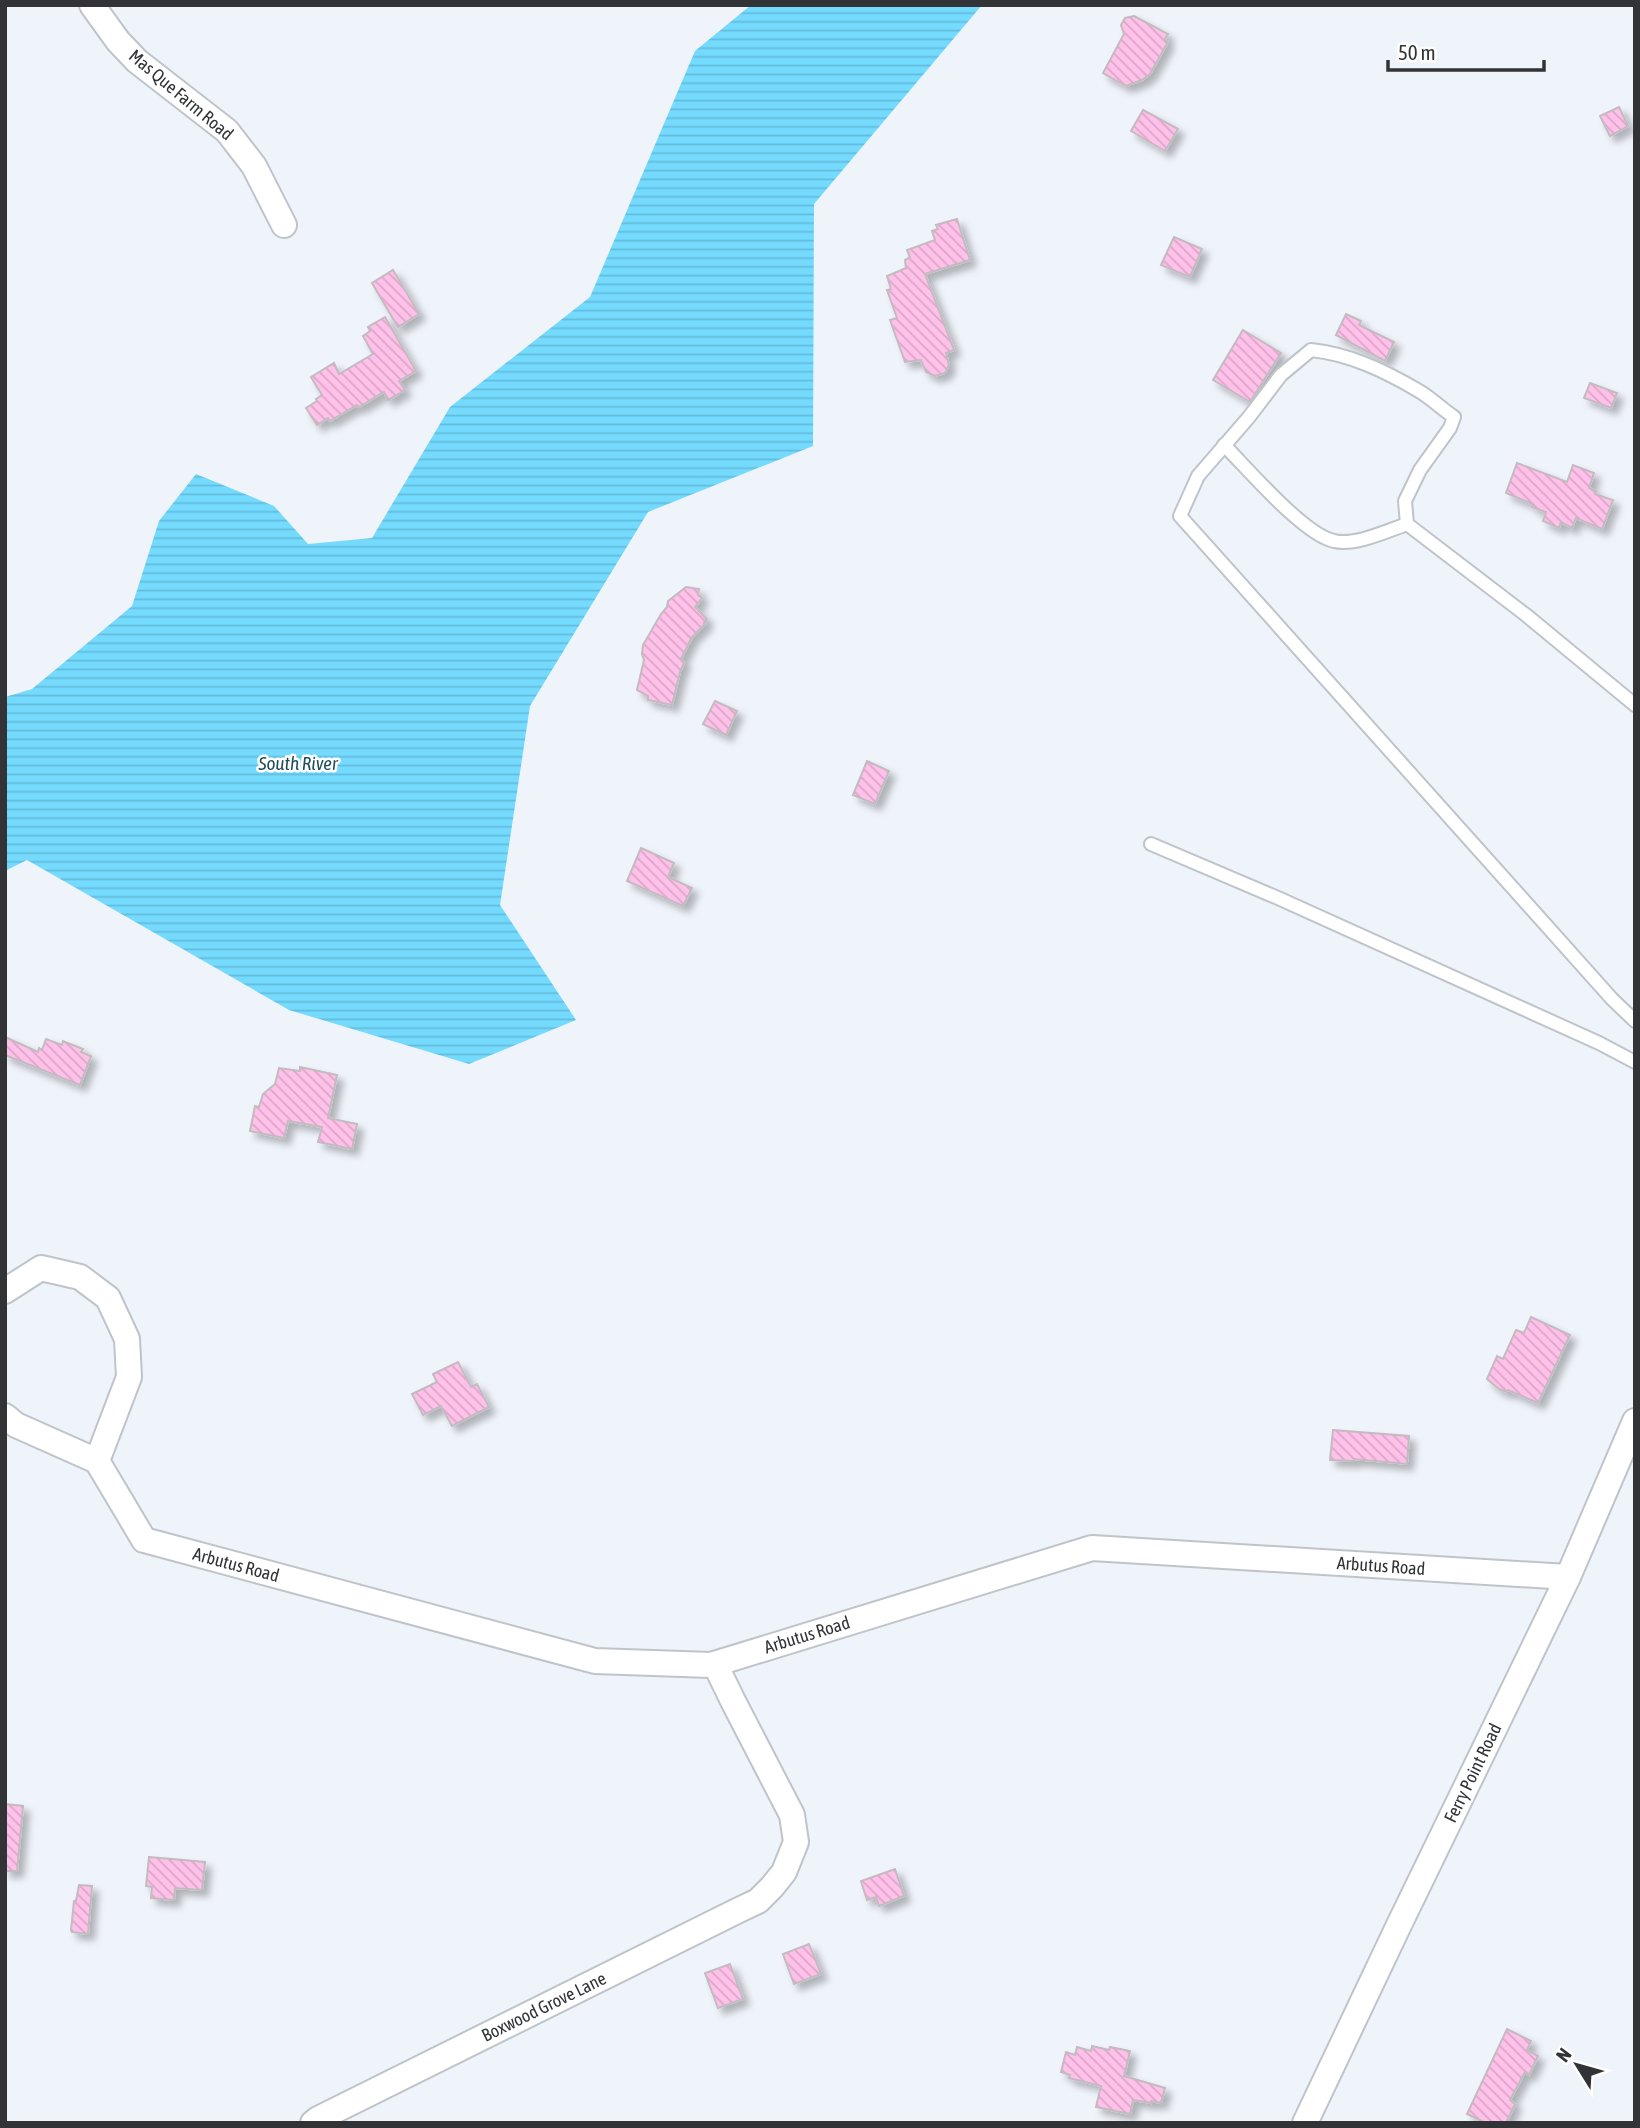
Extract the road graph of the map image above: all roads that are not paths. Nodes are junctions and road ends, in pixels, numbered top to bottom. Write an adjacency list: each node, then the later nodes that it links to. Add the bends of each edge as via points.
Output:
1 (92, 5): 2 (street, Mas Que Farm Road, via 137,61 227,131 254,166)
2 (284, 225)
3 (1224, 445): 4 (lane, via 1309,529 1334,541 1360,540); 4 (lane, via 1281,375 1311,350 1356,359 1420,391 1454,417 1405,501); 7 (lane, via 1198,476 1180,516)
4 (1408, 524): 5 (lane)
5 (1635, 705)
6 (1151, 844): 8 (lane)
7 (1635, 1021)
8 (1635, 1062)
9 (5, 1291): 12 (street, via 41,1268 80,1277 108,1298 127,1339 129,1377)
10 (5, 1416): 12 (street)
11 (1635, 1420): 13 (street, Ferry Point Road)
12 (97, 1461): 14 (street, Arbutus Road, via 144,1540 596,1661)
13 (1568, 1577): 14 (street, Arbutus Road, via 1092,1548); 16 (street, Ferry Point Road)
14 (715, 1664): 15 (street, Boxwood Grove Lane, via 792,1815 796,1842 784,1872 772,1887 758,1901)
15 (313, 2123)
16 (1305, 2123)

